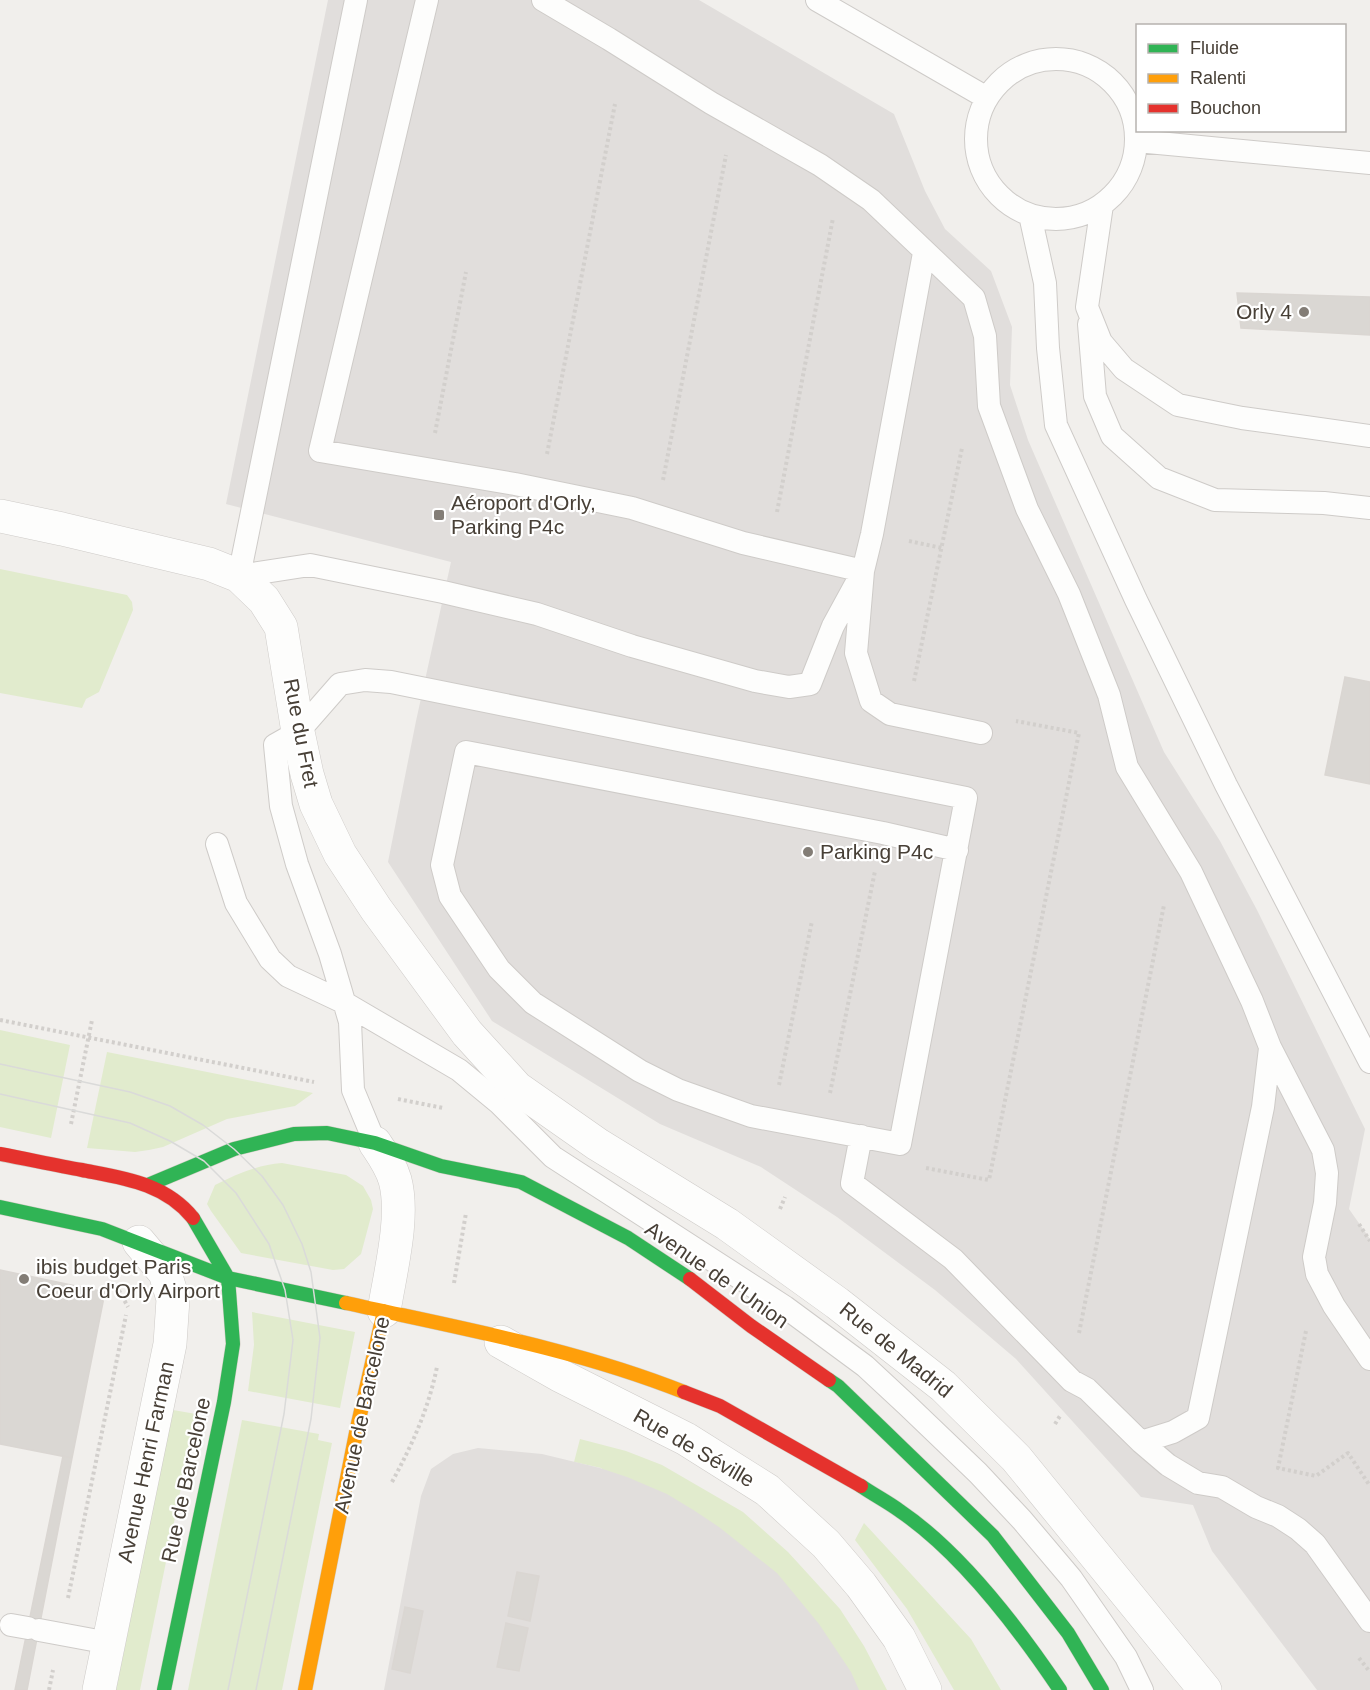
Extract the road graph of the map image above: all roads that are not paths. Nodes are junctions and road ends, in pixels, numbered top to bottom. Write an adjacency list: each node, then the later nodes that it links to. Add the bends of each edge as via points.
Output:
1 (356, 0): 16 (lane)
2 (426, 0): 15 (lane, via 320,451 632,508 743,543)
3 (543, 0): 10 (lane, via 820,165 871,200)
4 (817, 0): 5 (lane)
5 (987, 98): 6 (lane, via 1003,78 1026,64 1052,58 1078,62 1102,72 1121,90 1132,114); 9 (lane, via 978,120 975,144 980,167 992,188 1009,205)
6 (1137, 141): 7 (lane); 8 (lane, via 1128,173)
7 (1370, 162)
8 (1102, 204): 9 (lane, via 1080,216 1055,219); 11 (lane)
9 (1030, 215): 23 (lane, via 1045,283 1056,425 1216,765)
10 (924, 253): 15 (lane); 22 (lane, via 974,298 984,336 989,406 1027,509 1069,594 1109,695 1127,767 1191,872)
11 (1087, 307): 12 (lane, via 1101,342 1124,369 1178,405); 13 (lane, via 1095,396 1107,426 1112,436 1159,478 1215,500)
12 (1370, 436)
13 (1370, 508)
14 (0, 516): 16 (street, Rue du Fret, via 209,564)
15 (863, 571): 16 (lane, via 833,626 810,684 789,687 632,646 537,614 310,565); 18 (lane, via 856,653 871,701 890,714)
16 (239, 576): 17 (street, Rue du Fret, via 264,600 281,627)
17 (298, 732): 20 (lane, via 340,684 365,680 391,682 966,798); 21 (lane, via 275,745 281,806); 24 (street, Rue du Fret, via 316,804 340,854 467,1033)
18 (981, 733)
19 (218, 844): 21 (lane, via 236,903 270,959 288,976)
20 (957, 850): 25 (lane, via 900,1144); 25 (lane, via 466,752 442,865 450,896 499,969 533,1003 640,1071 678,1090 751,1116)
21 (343, 1002): 26 (lane, via 350,1022 353,1090); 45 (lane, via 459,1070 553,1157 785,1306 865,1366 1022,1520 1077,1587 1126,1657)
22 (1270, 1047): 34 (lane, via 1323,1150 1327,1173 1314,1257 1317,1274); 35 (lane, via 1265,1096 1198,1418 1173,1432)
23 (1370, 1062)
24 (518, 1088): 46 (street, Rue de Madrid, via 597,1144 728,1224 943,1386 1016,1458)
25 (861, 1136): 35 (lane, via 852,1183 953,1259 1072,1381 1087,1389)
26 (375, 1143): 28 (street, Avenue de l'Union, via 327,1133 294,1134 234,1149); 32 (street, Avenue de Barcelone, via 395,1181 398,1214); 44 (street, Avenue de l'Union, via 441,1166 521,1182 581,1212 678,1269 838,1386 993,1536 1068,1633)
27 (0, 1154): 28 (street)
28 (148, 1185): 31 (street, via 184,1207)
29 (0, 1207): 30 (street, via 102,1229)
30 (139, 1242): 31 (street); 38 (street, Avenue Henri Farman, via 165,1273 172,1299 170,1344)
31 (228, 1278): 32 (street); 40 (street, Rue de Barcelone, via 233,1344 224,1402)
32 (384, 1311): 33 (street); 41 (street, Avenue de Barcelone)
33 (489, 1336): 42 (street, Rue de Séville, via 686,1438 767,1490 826,1544 861,1585 899,1638); 43 (street, via 604,1363 720,1406 854,1482 902,1512 972,1576 1029,1644)
34 (1370, 1359)
35 (1141, 1442): 36 (lane, via 1198,1483 1222,1487 1298,1529 1316,1544)
36 (1370, 1621)
37 (26, 1628): 38 (lane)
38 (109, 1642): 39 (street, Avenue Henri Farman)
39 (99, 1690)
40 (164, 1690)
41 (305, 1690)
42 (925, 1690)
43 (1060, 1690)
44 (1102, 1690)
45 (1142, 1690)
46 (1205, 1690)

